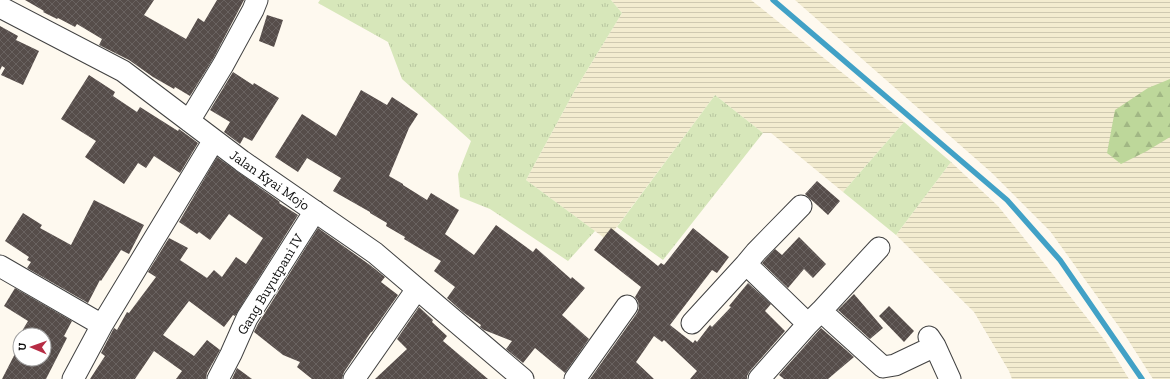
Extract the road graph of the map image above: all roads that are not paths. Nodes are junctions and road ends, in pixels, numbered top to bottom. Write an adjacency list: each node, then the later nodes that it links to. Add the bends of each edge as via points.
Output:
1 (257, 0): 3 (street)
2 (6, 6): 3 (street, Jalan Kyai Mojo, via 123,71)
3 (189, 121): 4 (street, Jalan Kyai Mojo)
4 (214, 140): 6 (street, Jalan Kyai Mojo); 14 (street)
5 (801, 206): 8 (street)
6 (314, 211): 10 (street, Jalan Kyai Mojo, via 375,253); 16 (street, Gang Buyutpani IV, via 247,318)
7 (879, 248): 12 (street)
8 (746, 264): 12 (street); 13 (street)
9 (0, 266): 14 (street)
10 (417, 289): 17 (street); 18 (street, Jalan Kyai Mojo)
11 (627, 306): 19 (street)
12 (814, 317): 20 (street); 21 (street, via 882,367 895,365 932,342)
13 (692, 323)
14 (102, 325): 15 (street)
15 (73, 379)
16 (218, 379)
17 (354, 379)
18 (523, 379)
19 (575, 379)
20 (759, 379)
21 (950, 379)

